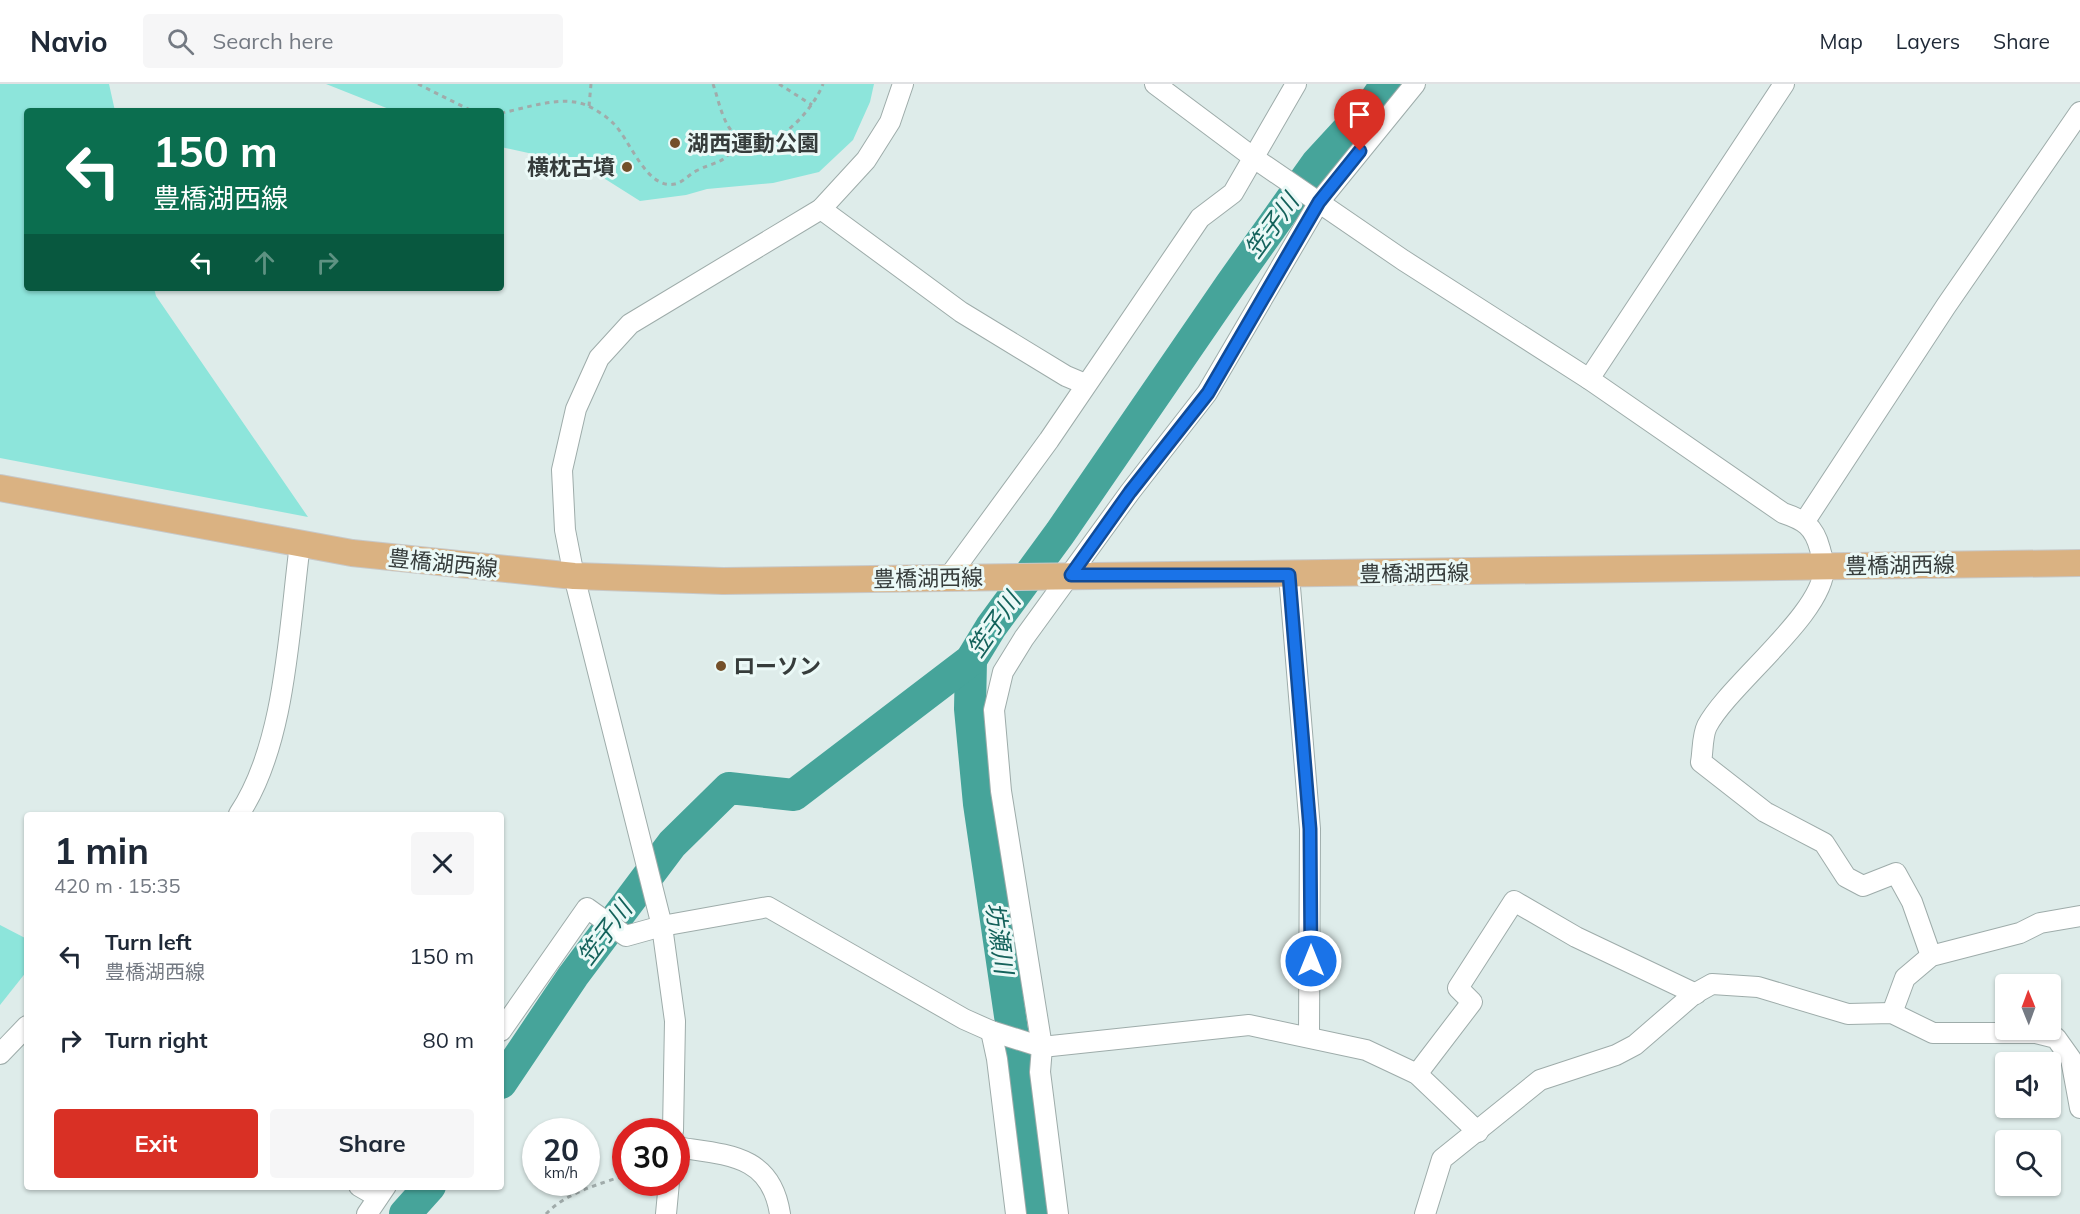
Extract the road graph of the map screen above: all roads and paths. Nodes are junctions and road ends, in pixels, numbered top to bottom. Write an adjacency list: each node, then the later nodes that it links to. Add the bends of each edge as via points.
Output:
1 (418, 84): 13 (path)
2 (591, 84): 12 (path)
3 (713, 84): 16 (path, via 723,114)
4 (779, 84): 11 (path)
5 (823, 84): 11 (path)
6 (903, 84): 19 (street, via 890,122 866,160)
7 (1155, 84): 17 (street)
8 (1296, 84): 17 (street)
9 (1415, 84): 18 (street)
10 (1784, 84): 20 (street)
11 (812, 105): 16 (path, via 807,114 779,136 756,143)
12 (589, 106): 14 (path, via 570,100); 16 (path, via 613,123 650,176 664,185 677,184 698,170 719,163 731,154)
13 (466, 108)
14 (504, 112)
15 (2080, 112): 23 (street)
16 (737, 138)
17 (1259, 161): 18 (street); 21 (street, via 1233,193 1200,218)
18 (1319, 202): 20 (street); 27 (street, via 1208,393)
19 (821, 210): 21 (street, via 961,312); 29 (street, via 630,324 599,358 576,409 562,470 565,530)
20 (1589, 379): 23 (street, via 1784,513)
21 (1085, 384): 30 (street)
22 (0, 488): 24 (main road, 豊橋湖西線)
23 (1805, 521): 26 (street, via 1818,540)
24 (300, 544): 29 (main road, 豊橋湖西線); 31 (street, via 271,747 251,797)
25 (2080, 562): 26 (main road, 豊橋湖西線)
26 (1824, 567): 28 (main road, 豊橋湖西線); 34 (street, via 1821,583 1798,620 1776,648 1752,669 1706,728 1701,762 1765,812 1824,843 1846,878 1863,886 1896,873 1912,902)
27 (1061, 575): 28 (main road, 豊橋湖西線); 30 (main road, 豊橋湖西線); 41 (street, via 1003,672 994,710)
28 (1289, 575): 40 (street, via 1310,829)
29 (574, 576): 30 (main road, 豊橋湖西線, via 723,581); 33 (street)
30 (959, 577)
31 (240, 812)
32 (2080, 916): 34 (street, via 2040,923 2020,933)
33 (662, 926): 37 (street, via 626,936 588,908); 39 (street, via 768,907 964,1019); 45 (street, via 675,1020)
34 (1930, 956): 36 (street, via 1905,978)
35 (1696, 994): 36 (street, via 1712,984 1727,983 1758,987 1848,1014); 43 (street, via 1576,937 1514,901 1458,988 1472,1002); 46 (street, via 1635,1045 1540,1080)
36 (1892, 1013): 44 (street, via 1933,1033 2036,1033 2056,1038 2071,1059)
37 (504, 1027)
38 (24, 1029): 42 (street)
39 (995, 1032): 41 (street); 55 (street)
40 (1309, 1036): 41 (street, via 1249,1025); 43 (street, via 1366,1050)
41 (1037, 1046): 56 (street)
42 (0, 1054)
43 (1417, 1074): 46 (street)
44 (2080, 1108)
45 (673, 1118)
46 (1478, 1132): 57 (street, via 1443,1159)
47 (690, 1150): 54 (street, via 741,1159 765,1173 777,1197)
48 (612, 1180): 52 (path, via 574,1195)
49 (382, 1192): 51 (street)
50 (668, 1196): 53 (street)
51 (367, 1214)
52 (546, 1214)
53 (666, 1214)
54 (780, 1214)
55 (1016, 1214)
56 (1058, 1214)
57 (1425, 1214)

